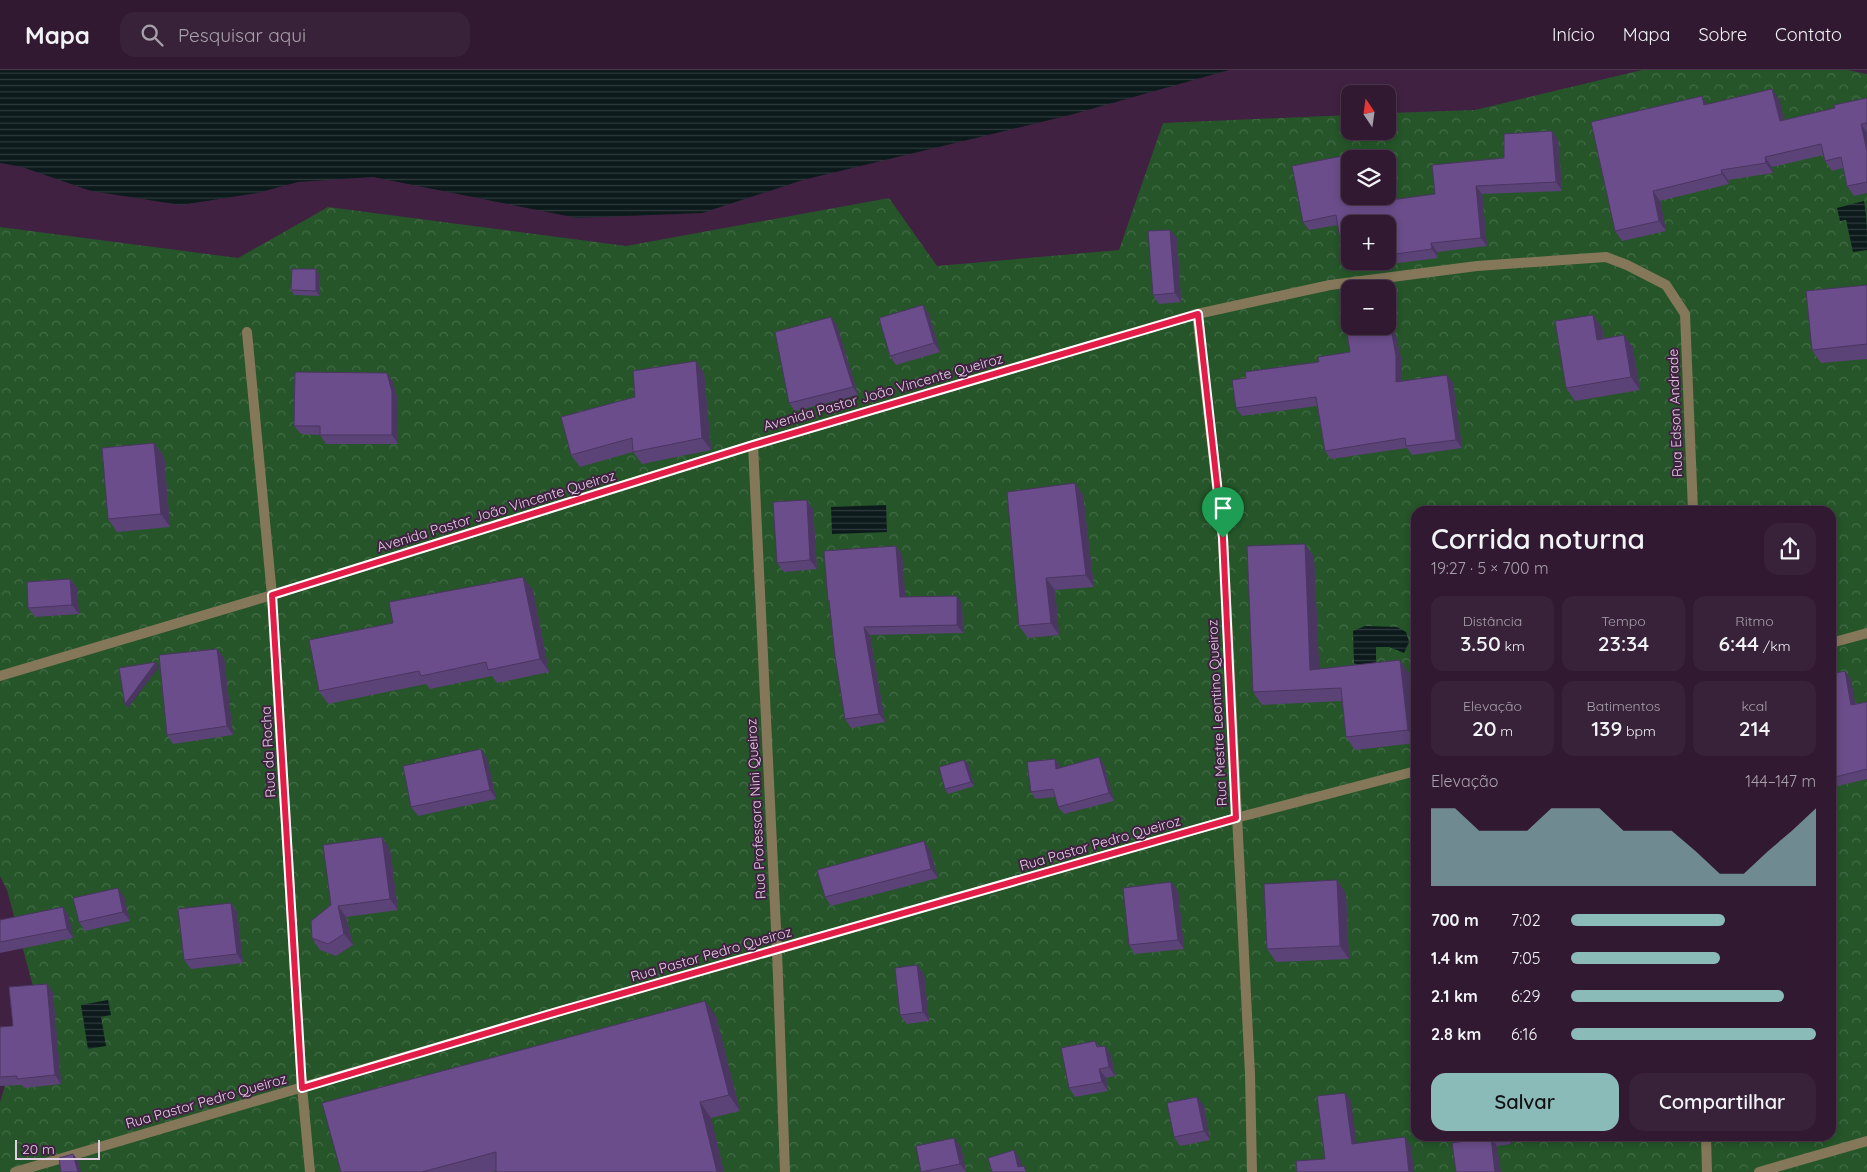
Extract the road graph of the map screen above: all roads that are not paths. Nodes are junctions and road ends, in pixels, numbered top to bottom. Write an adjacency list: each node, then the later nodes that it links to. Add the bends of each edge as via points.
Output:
1 (1198, 314): 2 (street, Avenida Pastor João Vincente Queiroz, via 1330,285 1477,266 1606,257 1666,285); 4 (street, Avenida Pastor João Vincente Queiroz); 11 (street, Rua Mestre Leontino Queiroz, via 1223,538)
2 (1685, 314): 5 (street, Rua Edson Andrade)
3 (247, 332): 6 (street, Rua da Rocha)
4 (753, 445): 6 (street, Avenida Pastor João Vincente Queiroz); 12 (street, Rua Professora Nini Queiroz)
5 (1693, 506)
6 (272, 595): 9 (street, Avenida Pastor João Vincente Queiroz); 13 (street, Rua da Rocha)
7 (1867, 633): 8 (street)
8 (1836, 642)
9 (0, 676)
10 (1411, 772): 11 (street, Rua Pastor Pedro Queiroz)
11 (1236, 818): 12 (street, Rua Pastor Pedro Queiroz); 19 (street, Rua Mestre Leontino Queiroz)
12 (777, 950): 13 (street, Rua Pastor Pedro Queiroz); 18 (street, Rua Professora Nini Queiroz)
13 (302, 1088): 16 (street, Rua Pastor Pedro Queiroz); 17 (street, Rua da Rocha)
14 (1706, 1141): 20 (street)
15 (1867, 1141): 21 (street)
16 (14, 1172)
17 (310, 1172)
18 (785, 1172)
19 (1252, 1172)
20 (1707, 1172)
21 (1759, 1172)

